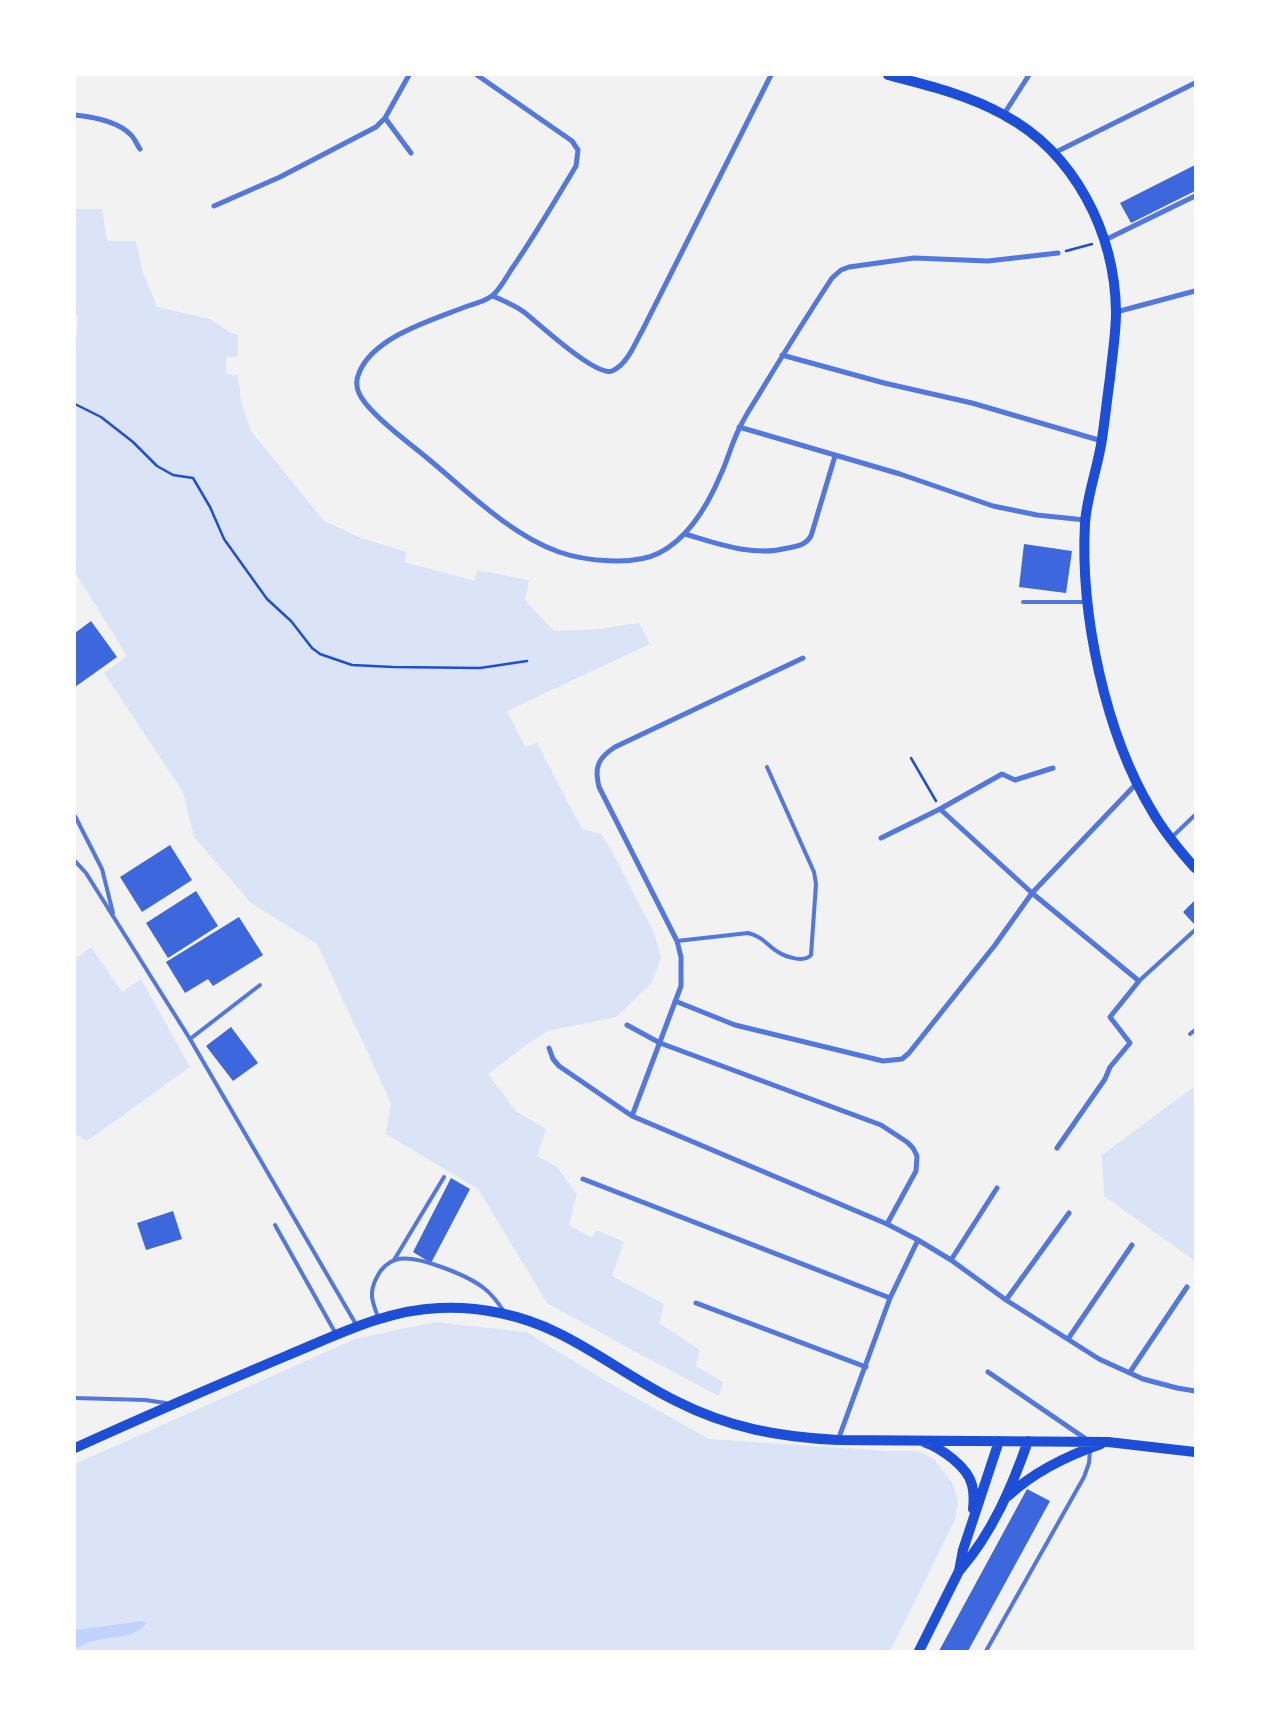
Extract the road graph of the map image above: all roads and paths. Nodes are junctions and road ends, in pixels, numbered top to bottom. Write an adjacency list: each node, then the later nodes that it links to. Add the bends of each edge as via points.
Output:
1 (409, 75): 9 (street)
2 (478, 75): 18 (street, via 572,141 579,154 576,166)
3 (771, 75): 18 (street, via 642,331 621,365 607,372 598,370 523,312)
4 (888, 75): 7 (main road, via 943,90)
5 (1029, 75): 7 (street)
6 (1195, 83): 12 (street)
7 (1004, 114): 12 (main road, via 1031,131)
8 (75, 115): 10 (street, via 116,125 131,135)
9 (385, 118): 11 (street); 14 (street, via 376,126 289,172)
10 (140, 149)
11 (411, 153)
12 (1054, 153): 15 (main road, via 1075,180)
13 (1195, 196): 15 (street)
14 (214, 206)
15 (1105, 240): 16 (path); 19 (main road, via 1112,268)
16 (1058, 252): 20 (street, via 988,261 914,258 841,270 832,278)
17 (1195, 291): 19 (street)
18 (493, 296): 26 (street, via 412,329 375,352 364,364 356,382 366,403 390,428 487,509 557,552 612,562 650,557)
19 (1116, 312): 23 (main road)
20 (782, 355): 22 (street); 23 (street, via 884,384 972,403)
21 (75, 404): 30 (path, via 101,417 157,466 173,475 193,478 224,539 267,599 320,654 352,665 393,667 480,668)
22 (739, 427): 24 (street); 26 (street, via 721,476 701,514)
23 (1102, 441): 25 (main road)
24 (835, 456): 25 (street, via 993,506); 26 (street, via 811,536 804,545 775,552 739,550)
25 (1085, 520): 28 (main road)
26 (685, 534)
27 (1023, 602): 28 (lane)
28 (1087, 602): 34 (main road, via 1112,720)
29 (803, 658): 45 (street, via 615,747 601,757 596,776 599,787)
30 (527, 661)
31 (911, 758): 35 (path)
32 (767, 767): 45 (lane, via 814,872 811,956 802,960 780,954 764,939 748,933)
33 (1053, 768): 35 (street, via 1015,780 1002,774)
34 (1137, 783): 39 (main road); 42 (street)
35 (940, 809): 38 (street); 42 (street)
36 (1195, 815): 39 (lane)
37 (75, 816): 43 (lane, via 102,870)
38 (881, 838)
39 (1170, 839): 41 (main road)
40 (75, 861): 43 (lane)
41 (1195, 868)
42 (1032, 893): 46 (street); 48 (street, via 995,945 902,1059 883,1061 735,1025)
43 (114, 917): 52 (lane)
44 (1195, 930): 46 (lane)
45 (677, 941): 48 (street, via 681,957 681,986)
46 (1139, 982): 56 (street, via 1110,1016 1130,1043 1110,1066 1105,1079)
47 (260, 985): 52 (lane)
48 (675, 1001): 53 (street)
49 (626, 1025): 53 (street)
50 (1195, 1030): 51 (lane)
51 (1190, 1034)
52 (190, 1039): 73 (lane)
53 (660, 1043): 55 (street); 61 (street, via 881,1126 907,1142 917,1156 916,1171)
54 (548, 1048): 55 (street, via 559,1066)
55 (632, 1116): 61 (street)
56 (1057, 1148)
57 (444, 1177): 65 (lane)
58 (583, 1179): 68 (street)
59 (997, 1188): 66 (street)
60 (1069, 1212): 69 (street)
61 (888, 1224): 63 (street)
62 (275, 1225): 74 (lane)
63 (918, 1240): 66 (street); 68 (street)
64 (1132, 1245): 75 (street)
65 (394, 1260): 71 (lane, via 422,1261 463,1276 486,1289); 72 (lane, via 380,1272 372,1290)
66 (950, 1260): 69 (street)
67 (1187, 1287): 78 (street)
68 (890, 1298): 76 (street)
69 (1006, 1300): 75 (street)
70 (696, 1303): 76 (street)
71 (506, 1314): 72 (main road, via 438,1308); 82 (main road, via 557,1332 674,1400 717,1420 767,1433)
72 (379, 1319): 73 (main road)
73 (357, 1326): 74 (main road)
74 (337, 1335): 81 (main road)
75 (1068, 1339): 78 (street, via 1099,1359)
76 (866, 1367): 82 (street)
77 (988, 1372): 86 (street)
78 (1130, 1372): 79 (street, via 1143,1379)
79 (1195, 1391)
80 (75, 1398): 81 (lane)
81 (171, 1404): 87 (main road)
82 (838, 1440): 83 (main road)
83 (918, 1440): 84 (main road); 90 (main road, via 933,1445 966,1473 974,1498)
84 (999, 1441): 85 (main road); 90 (main road)
85 (1028, 1441): 86 (main road); 89 (main road)
86 (1089, 1444): 88 (main road, via 1108,1442); 89 (main road, via 1044,1469); 93 (lane, via 1089,1463 1084,1476)
87 (75, 1448)
88 (1195, 1452)
89 (1005, 1498): 91 (main road, via 972,1555)
90 (971, 1527): 91 (main road)
91 (959, 1570): 92 (main road)
92 (919, 1651)
93 (986, 1651)

